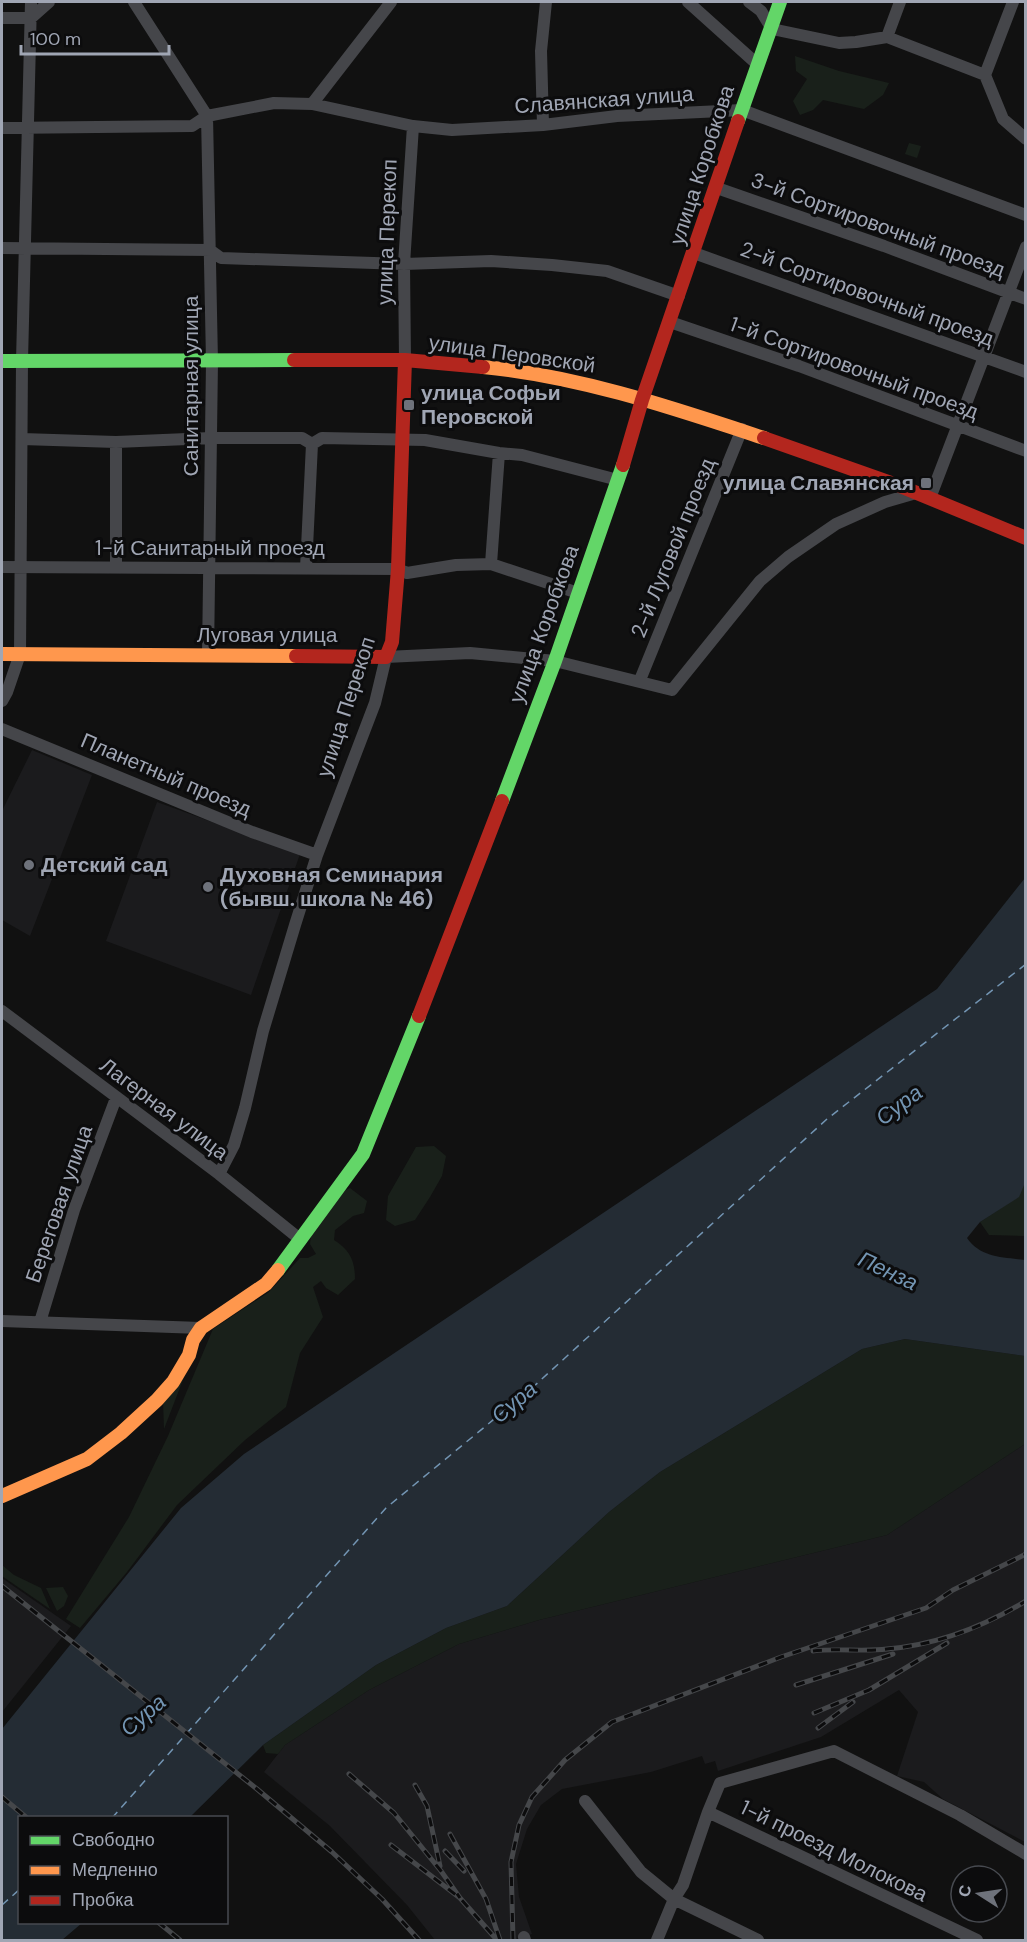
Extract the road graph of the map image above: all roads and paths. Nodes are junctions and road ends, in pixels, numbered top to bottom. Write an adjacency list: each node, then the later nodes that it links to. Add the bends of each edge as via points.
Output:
1 (31, 2): 12 (street)
2 (49, 2): 12 (street)
3 (134, 2): 19 (street)
4 (391, 2): 17 (street)
5 (546, 2): 20 (street, via 541,51)
6 (688, 2): 15 (street)
7 (749, 2): 13 (street, via 761,11)
8 (780, 2): 13 (street, улица Коробкова)
9 (900, 2): 14 (street)
10 (1013, 2): 16 (street)
11 (2, 18): 12 (street)
12 (31, 18): 22 (street)
13 (772, 30): 14 (street, via 839,43); 15 (street, улица Коробкова)
14 (887, 37): 16 (street)
15 (757, 64): 18 (street, улица Коробкова)
16 (985, 75): 24 (street, via 1003,118)
17 (312, 104): 19 (street, Славянская улица, via 274,103); 21 (street, Славянская улица)
18 (742, 110): 20 (street, Славянская улица, via 617,116); 25 (street, улица Коробкова); 26 (street, Славянская улица)
19 (207, 116): 22 (street, Славянская улица, via 192,126); 30 (street, Санитарная улица)
20 (543, 125): 21 (street, Славянская улица, via 452,130)
21 (413, 126): 32 (street, улица Перекоп)
22 (28, 128): 23 (street, Славянская улица); 29 (street)
23 (2, 129)
24 (1026, 139)
25 (717, 188): 31 (street, улица Коробкова); 33 (street, 3-й Сортировочный проезд)
26 (1026, 215)
27 (1026, 247): 33 (street)
28 (2, 248): 29 (street)
29 (25, 248): 30 (street); 40 (street)
30 (210, 250): 32 (street, via 221,258); 41 (street, Санитарная улица)
31 (694, 253): 34 (street, улица Коробкова); 37 (street, 2-й Сортировочный проезд)
32 (404, 264): 34 (street, via 491,261 574,267 607,271); 38 (street, улица Перекоп)
33 (1007, 293): 35 (street, 3-й Сортировочный проезд); 37 (street)
34 (679, 296): 36 (street, улица Коробкова)
35 (1026, 299)
36 (670, 322): 43 (street, улица Коробкова); 44 (street, 1-й Сортировочный проезд, via 799,366)
37 (983, 356): 42 (street, 2-й Сортировочный проезд); 44 (street)
38 (405, 360): 41 (street, улица Перовской); 43 (street, улица Перовской, via 535,374); 48 (street, улица Перекоп)
39 (2, 361): 40 (street, улица Перовской)
40 (22, 361): 41 (street, улица Перовской); 47 (street)
41 (212, 361): 46 (street, Санитарная улица)
42 (1026, 372)
43 (642, 400): 45 (street, улица Перовской); 53 (street, улица Коробкова)
44 (957, 427): 51 (street, 1-й Сортировочный проезд); 55 (street)
45 (742, 429): 54 (street, улица Перовской); 70 (street, 2-й Луговой проезд)
46 (211, 438): 49 (street); 50 (street, via 302,438); 61 (street, Санитарная улица)
47 (22, 439): 49 (street); 59 (street)
48 (402, 439): 50 (street, via 322,438); 52 (street); 63 (street, улица Перекоп)
49 (116, 442): 60 (street)
50 (312, 444): 62 (street)
51 (1026, 452)
52 (499, 453): 53 (street, via 522,454); 57 (street)
53 (618, 480): 64 (street, улица Коробкова)
54 (916, 493): 55 (street, улица Перовской); 70 (street, Луговая улица, via 836,524 788,557 760,581 672,690)
55 (930, 498): 56 (street, улица Перовской)
56 (1026, 538)
57 (492, 564): 63 (street, 1-й Санитарный проезд, via 407,573); 64 (street)
58 (2, 567): 59 (street, 1-й Санитарный проезд)
59 (21, 567): 60 (street, 1-й Санитарный проезд); 66 (street)
60 (116, 568): 61 (street, 1-й Санитарный проезд)
61 (209, 568): 62 (street, 1-й Санитарный проезд); 67 (street, Санитарная улица)
62 (306, 568): 63 (street, 1-й Санитарный проезд)
63 (398, 570): 68 (street, улица Перекоп, via 392,642)
64 (578, 593): 69 (street, улица Коробкова)
65 (2, 654): 66 (street, Луговая улица)
66 (20, 654): 67 (street, Луговая улица); 71 (street)
67 (208, 656): 68 (street, Луговая улица)
68 (386, 657): 69 (street, Луговая улица, via 470,653); 73 (street, улица Перекоп, via 375,703)
69 (555, 661): 70 (street, Луговая улица); 77 (street, улица Коробкова, via 381,1113 363,1154)
70 (640, 681)
71 (2, 701)
72 (2, 729): 73 (street, Планетный проезд)
73 (317, 855): 76 (street, улица Перекоп, via 263,1031 234,1145)
74 (2, 1011): 75 (street, Лагерная улица)
75 (116, 1098): 76 (street, Лагерная улица); 79 (street, Береговая улица, via 74,1210)
76 (219, 1174): 77 (street, Лагерная улица)
77 (301, 1240): 80 (street, улица Коробкова, via 266,1284)
78 (2, 1321): 79 (street)
79 (40, 1322): 80 (street)
80 (201, 1328): 81 (street, via 173,1382 122,1433 87,1459)
81 (2, 1496)
82 (585, 1801): 85 (street, via 641,1872)
83 (708, 1812): 84 (street, via 720,1783 834,1751 960,1815); 85 (street, via 683,1885); 88 (street, 1-й проезд Молокова)
84 (1026, 1854)
85 (674, 1899): 86 (street); 87 (street)
86 (657, 1941)
87 (758, 1941)
88 (977, 1941)

